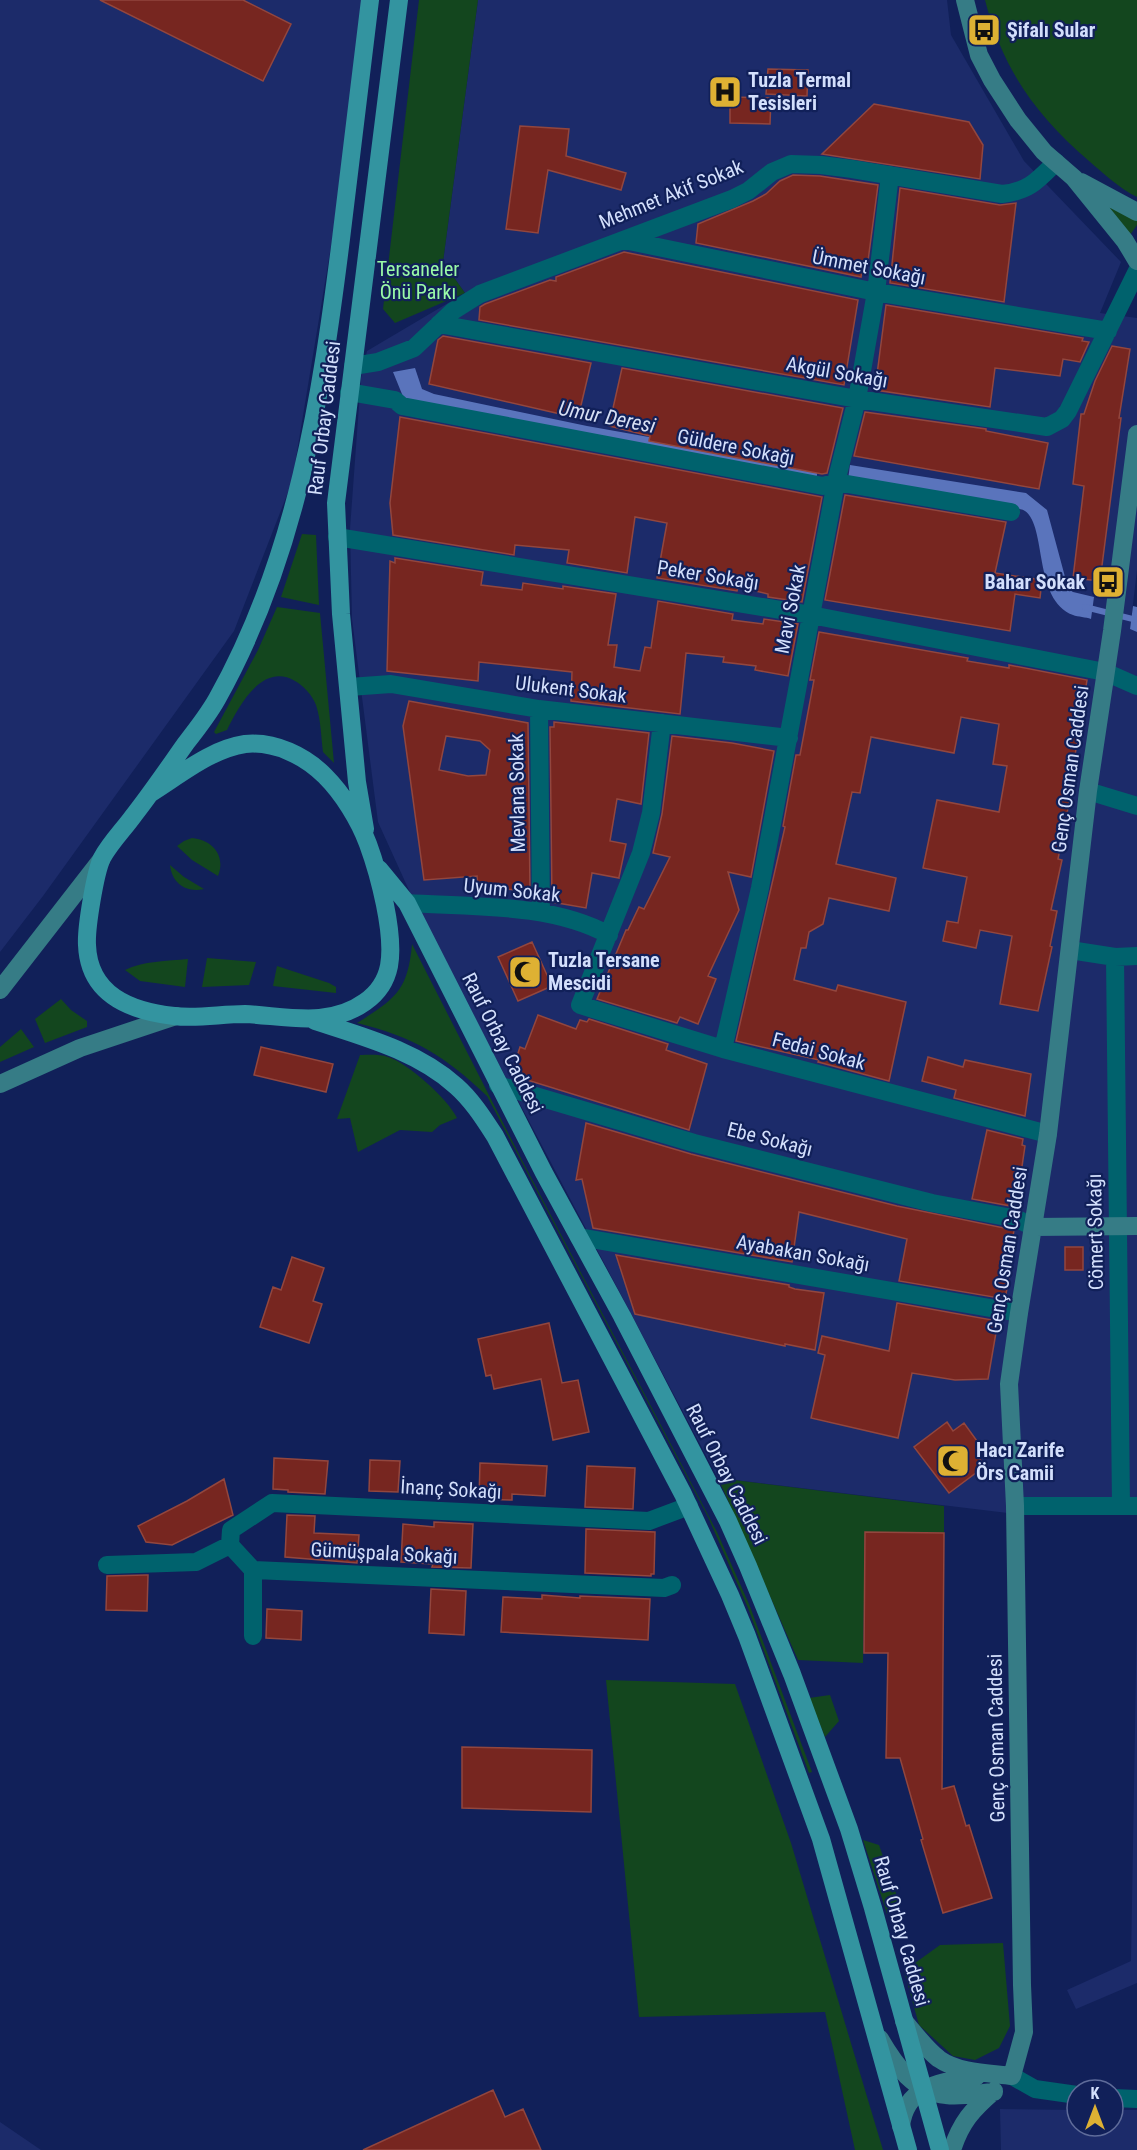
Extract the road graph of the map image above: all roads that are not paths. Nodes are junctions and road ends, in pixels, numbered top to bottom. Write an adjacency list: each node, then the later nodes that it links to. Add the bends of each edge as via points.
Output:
1 (370, 0): 30 (main road, Rauf Orbay Caddesi, via 325,354 297,497 276,565 236,664 214,704)
2 (399, 0): 14 (main road, Rauf Orbay Caddesi)
3 (965, 0): 4 (street, via 979,54 992,80 1018,120)
4 (1056, 162): 5 (street, Mehmet Akif Sokak, via 1031,186 1002,194); 6 (street)
5 (890, 175): 9 (street, Mehmet Akif Sokak, via 791,165 772,172 748,191); 11 (street, Mavi Sokak)
6 (1074, 178): 7 (street); 10 (street, via 1125,241)
7 (1137, 212)
8 (1137, 232): 10 (street, via 1132,242)
9 (623, 240): 11 (street, Ümmet Sokağı); 12 (street, Mehmet Akif Sokak, via 480,294 453,310)
10 (1136, 263): 13 (street, Akgül Sokağı)
11 (876, 292): 13 (street, Ümmet Sokağı); 16 (street, Mavi Sokak)
12 (440, 324): 14 (street, Mehmet Akif Sokak, via 414,348 378,362); 16 (street, Akgül Sokağı)
13 (1108, 331): 16 (street, Akgül Sokağı, via 1068,411 1047,427)
14 (352, 366): 15 (main road, Rauf Orbay Caddesi)
15 (349, 392): 19 (street, Güldere Sokağı, via 395,400 402,406 823,486); 21 (main road, Rauf Orbay Caddesi, via 336,503)
16 (857, 399): 19 (street, Mavi Sokak)
17 (1137, 434): 18 (street, Genç Osman Caddesi)
18 (1135, 464): 23 (street, Genç Osman Caddesi)
19 (836, 482): 20 (street, Güldere Sokağı); 22 (street, Mavi Sokak)
20 (1011, 512)
21 (337, 537): 22 (street, Peker Sokağı); 25 (main road, Rauf Orbay Caddesi)
22 (811, 615): 23 (street, Peker Sokağı); 28 (street, Mavi Sokak)
23 (1105, 672): 24 (street, Peker Sokağı); 29 (street, Genç Osman Caddesi)
24 (1137, 686)
25 (349, 687): 26 (street, Ulukent Sokak, via 391,684); 32 (main road, Rauf Orbay Caddesi)
26 (539, 709): 27 (street, Ulukent Sokak); 36 (street, Mevlana Sokak)
27 (662, 723): 28 (street, Ulukent Sokak); 37 (street, via 647,832)
28 (789, 738): 44 (street, Mavi Sokak)
29 (1088, 791): 31 (street); 38 (street, Genç Osman Caddesi)
30 (151, 793): 32 (main road, Rauf Orbay Caddesi, via 225,750 246,744 267,745 305,759 324,774 341,794); 33 (main road, Rauf Orbay Caddesi)
31 (1137, 806)
32 (367, 843): 34 (main road, Rauf Orbay Caddesi)
33 (102, 859): 41 (street); 42 (main road, Rauf Orbay Caddesi, via 88,921 89,964 97,981 112,997 133,1008)
34 (373, 862): 35 (main road, Rauf Orbay Caddesi); 43 (main road, Rauf Orbay Caddesi, via 391,950 384,981 365,1002)
35 (407, 903): 36 (street, Uyum Sokak); 46 (main road, Rauf Orbay Caddesi)
36 (541, 912): 37 (street, Uyum Sokak, via 582,922)
37 (609, 935): 44 (street, Fedai Sokak, via 580,1005)
38 (1070, 950): 40 (street); 47 (street, Genç Osman Caddesi)
39 (1137, 956): 40 (street)
40 (1115, 957): 48 (street, Cömert Sokağı)
41 (0, 990)
42 (176, 1017): 43 (main road, Rauf Orbay Caddesi, via 235,1014); 45 (street, via 80,1048)
43 (313, 1020): 53 (main road, Rauf Orbay Caddesi, via 390,1046 423,1062 457,1087 477,1109 495,1136)
44 (723, 1049): 47 (street, Fedai Sokak)
45 (0, 1084)
46 (498, 1084): 50 (street, Ebe Sokağı, via 694,1143 933,1203 1017,1219); 51 (main road, Rauf Orbay Caddesi)
47 (1048, 1134): 50 (street, Genç Osman Caddesi)
48 (1117, 1226): 49 (street); 50 (street); 55 (street, Cömert Sokağı)
49 (1137, 1226)
50 (1034, 1227): 52 (street, Genç Osman Caddesi)
51 (579, 1237): 52 (street, Ayabakan Sokağı); 61 (main road, Rauf Orbay Caddesi, via 728,1521 766,1609 849,1829)
52 (1019, 1313): 54 (street, Genç Osman Caddesi, via 1010,1384)
53 (689, 1506): 56 (street, İnanç Sokağı, via 649,1521 272,1503 231,1530); 62 (main road, Rauf Orbay Caddesi, via 743,1626 807,1798 835,1883)
54 (1016, 1506): 55 (street); 64 (street, Genç Osman Caddesi, via 1024,2032)
55 (1129, 1506)
56 (230, 1545): 57 (street, via 196,1562); 58 (street)
57 (107, 1565)
58 (253, 1570): 59 (street, Gümüşpala Sokağı, via 664,1588); 60 (street)
59 (672, 1585)
60 (253, 1636)
61 (904, 2021): 63 (street, via 931,2052 949,2065); 65 (main road, Rauf Orbay Caddesi)
62 (874, 2030): 65 (street, via 897,2066); 68 (main road, Rauf Orbay Caddesi)
63 (991, 2073): 64 (street); 65 (street, via 943,2082)
64 (1012, 2076): 66 (street); 67 (street, via 1035,2090)
65 (924, 2090): 66 (street, via 953,2096); 68 (street, via 909,2102); 70 (main road, Rauf Orbay Caddesi)
66 (994, 2092): 71 (street, via 963,2122)
67 (1065, 2094)
68 (901, 2126): 69 (main road, Rauf Orbay Caddesi)
69 (908, 2150)
70 (940, 2150)
71 (952, 2150)

